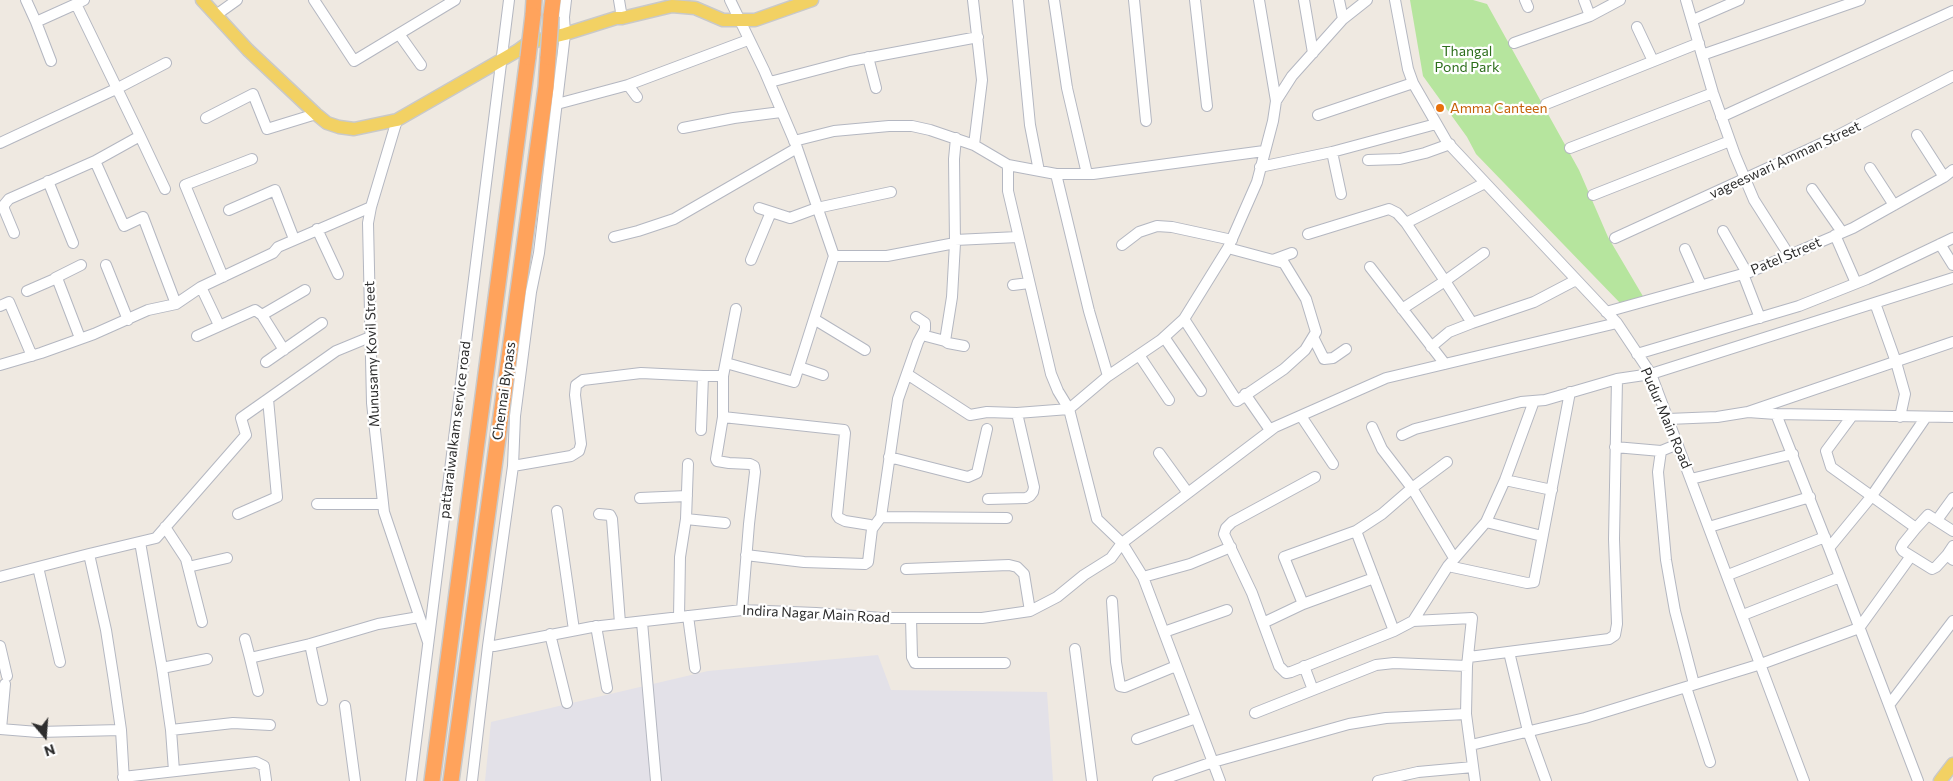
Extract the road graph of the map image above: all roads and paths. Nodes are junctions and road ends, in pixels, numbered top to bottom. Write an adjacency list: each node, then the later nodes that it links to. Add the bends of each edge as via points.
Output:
1 (26, 0): 36 (street)
2 (202, 0): 30 (main road)
3 (237, 0): 30 (street)
4 (314, 0): 38 (street, via 354,61)
5 (455, 0): 38 (street)
6 (509, 0): 47 (street, pattaraiwalkam service road)
7 (552, 0): 344 (highway, Chennai Bypass, bridge, via 545,97)
8 (566, 0): 39 (street)
9 (620, 0): 32 (street)
10 (730, 0): 34 (street)
11 (812, 0): 34 (main road, via 755,20)
12 (972, 0): 40 (street)
13 (1018, 0): 91 (street, via 1030,125)
14 (1054, 0): 93 (street, via 1067,88)
15 (1134, 0): 70 (street)
16 (1196, 0): 63 (street)
17 (1259, 0): 60 (street)
18 (1304, 0): 44 (street)
19 (1339, 0): 33 (street)
20 (1367, 0): 33 (street)
21 (1395, 0): 54 (street, Pudur Main Road)
22 (1584, 0): 31 (street)
23 (1620, 0): 31 (street)
24 (1686, 0): 35 (street)
25 (1739, 0): 35 (street)
26 (1860, 0): 45 (street)
27 (80, 2): 36 (street); 56 (street)
28 (533, 7): 343 (highway, Chennai Bypass, bridge)
29 (1953, 11): 67 (street)
30 (216, 15): 65 (main road)
31 (1590, 16): 42 (street)
32 (622, 18): 34 (main road, via 672,6 694,8 723,20); 39 (main road)
33 (1343, 19): 44 (street)
34 (739, 20): 41 (street)
35 (1693, 20): 43 (street)
36 (36, 22): 49 (street)
37 (1637, 27): 48 (street)
38 (399, 34): 51 (street)
39 (565, 34): 47 (main road, via 528,43); 61 (street)
40 (978, 37): 46 (street); 80 (street, via 982,80)
41 (748, 40): 53 (street); 55 (street)
42 (1514, 43)
43 (1699, 43): 45 (street); 48 (street)
44 (1313, 53): 60 (street, via 1292,76)
45 (1702, 55): 58 (street)
46 (868, 57): 53 (street); 57 (street)
47 (502, 60): 69 (main road); 300 (street, pattaraiwalkam service road)
48 (1652, 61): 62 (street)
49 (52, 62)
50 (166, 63): 56 (street)
51 (422, 65)
52 (1953, 76): 95 (street, vageeswari Amman Street)
53 (770, 82): 64 (street)
54 (1413, 83): 66 (street); 71 (street, Pudur Main Road)
55 (628, 85): 59 (street); 61 (street)
56 (118, 88): 74 (street); 77 (street)
57 (876, 88)
58 (1713, 93): 67 (street); 81 (street)
59 (637, 97)
60 (1276, 101): 82 (street)
61 (557, 104): 226 (street, via 515,416)
62 (1546, 104)
63 (1208, 106)
64 (781, 112): 72 (street); 79 (street)
65 (316, 114): 68 (street, via 267,129 253,94); 69 (main road, via 327,123 354,129)
66 (1318, 115)
67 (1721, 117): 76 (street)
68 (206, 118)
69 (397, 120): 104 (street, Munusamy Kovil Street)
70 (1146, 121)
71 (1436, 124): 78 (street, Pudur Main Road); 83 (street)
72 (683, 128)
73 (1917, 135): 94 (street)
74 (140, 136): 85 (street); 99 (street)
75 (956, 138): 79 (street, via 912,126 889,126 834,131); 80 (street); 120 (street)
76 (1730, 141): 95 (street); 102 (street)
77 (0, 143)
78 (1450, 144): 86 (street, via 1400,159); 97 (street, Pudur Main Road)
79 (796, 145): 106 (street); 115 (street, via 674,219)
80 (974, 145): 87 (street)
81 (1570, 148)
82 (1264, 151): 88 (street); 93 (street)
83 (1332, 152): 88 (street); 101 (street)
84 (252, 159): 138 (street, via 185,186)
85 (95, 160): 96 (street); 151 (street, via 124,226 143,217)
86 (1368, 160)
87 (1008, 165): 91 (street); 116 (street, via 1007,186)
88 (1260, 167): 122 (street, via 1257,182)
89 (1870, 168): 103 (street)
90 (1953, 170): 94 (street, Patel Street)
91 (1039, 171): 92 (street)
92 (1056, 174): 93 (street); 193 (street)
93 (1087, 174)
94 (1944, 177): 103 (street, Patel Street)
95 (1746, 180): 117 (street, vageeswari Amman Street); 128 (street, via 1754,200)
96 (48, 181): 112 (street, via 4,205); 121 (street)
97 (1485, 183): 109 (street); 141 (street, Pudur Main Road)
98 (1812, 189): 114 (street)
99 (165, 190)
100 (891, 192): 106 (street)
101 (1341, 194)
102 (1593, 195)
103 (1894, 205): 114 (street, Patel Street)
104 (371, 207): 110 (street); 168 (street, Munusamy Kovil Street, via 368,223)
105 (759, 208): 108 (street)
106 (817, 208): 108 (street, via 790,218); 129 (street)
107 (229, 210): 119 (street, via 275,190)
108 (771, 212): 130 (street)
109 (1406, 224): 113 (street, via 1389,209); 142 (street)
110 (317, 229): 119 (street); 137 (street)
111 (1723, 230): 136 (street)
112 (14, 233)
113 (1308, 234)
114 (1839, 234): 128 (street, Patel Street); 144 (street)
115 (614, 237)
116 (1018, 237): 120 (street); 143 (street)
117 (1615, 238)
118 (1953, 238): 123 (street)
119 (294, 239): 138 (street, via 278,246 273,253)
120 (955, 242): 129 (street, via 887,256); 172 (street)
121 (73, 243)
122 (1230, 244): 124 (street, via 1172,227 1157,226 1139,232); 131 (street); 160 (street)
123 (1940, 244): 134 (street); 144 (street)
124 (1122, 245)
125 (1685, 249): 146 (street)
126 (1292, 253): 131 (street)
127 (1484, 253): 142 (street)
128 (1789, 255): 136 (street, Patel Street)
129 (834, 256): 159 (street)
130 (751, 260)
131 (1273, 260): 170 (street, via 1284,264 1306,298 1316,332)
132 (81, 265): 139 (street)
133 (106, 265): 161 (street)
134 (1953, 265)
135 (1370, 267): 154 (street)
136 (1745, 273): 146 (street, Patel Street); 158 (street)
137 (338, 274)
138 (222, 277): 147 (street)
139 (55, 278): 149 (street); 171 (street, via 59,281)
140 (1953, 278): 150 (street)
141 (1576, 280): 155 (street, Pudur Main Road); 164 (street, via 1534,302)
142 (1445, 281): 154 (street); 164 (street)
143 (1029, 283): 145 (street); 201 (street, via 1051,374)
144 (1856, 284): 158 (street)
145 (1013, 285)
146 (1702, 285): 155 (street, Patel Street)
147 (201, 287): 151 (street); 165 (street)
148 (305, 290): 156 (street)
149 (27, 291)
150 (1875, 303): 183 (street); 189 (street)
151 (176, 304): 161 (street, via 148,310)
152 (0, 306): 180 (street, via 9,302)
153 (736, 309): 184 (street)
154 (1402, 309): 175 (street)
155 (1606, 312): 163 (street, Pudur Main Road)
156 (262, 315): 165 (street, via 255,310); 177 (street)
157 (916, 317): 166 (street, via 925,323)
158 (1760, 318): 179 (street)
159 (814, 319): 178 (street); 187 (street)
160 (1184, 319): 169 (street); 197 (street, via 1237,402)
161 (128, 320): 171 (street)
162 (322, 323): 177 (street)
163 (1617, 323): 179 (street, Pudur Main Road); 185 (street, Indira Nagar Main Road)
164 (1472, 324): 175 (street, via 1449,332)
165 (219, 325): 167 (street)
166 (922, 335): 172 (street); 188 (street)
167 (197, 336)
168 (370, 337): 198 (street, via 336,351); 240 (street, Munusamy Kovil Street, via 372,403)
169 (1164, 337): 181 (street); 195 (street)
170 (1313, 337): 176 (street, via 1324,359 1333,358); 197 (street, via 1305,350 1284,369)
171 (80, 338): 180 (street)
172 (946, 341): 174 (street)
173 (1953, 342): 183 (street)
174 (964, 346)
175 (1431, 347): 185 (street)
176 (1346, 349)
177 (284, 350): 182 (street)
178 (865, 350)
179 (1637, 354): 189 (street, Pudur Main Road)
180 (32, 356): 186 (street)
181 (1139, 356): 193 (street); 199 (street)
182 (266, 362)
183 (1896, 362): 202 (street); 208 (street, via 1905,394)
184 (726, 363): 187 (street, via 794,382); 192 (street)
185 (1445, 364): 205 (street, Indira Nagar Main Road, via 1386,378)
186 (0, 365)
187 (799, 367): 190 (street)
188 (907, 374): 203 (street, via 970,415); 222 (street, via 898,399)
189 (1651, 374): 194 (street); 211 (street, Pudur Main Road)
190 (823, 375)
191 (703, 376): 192 (street); 214 (street); 226 (street, via 641,373 583,380 576,385 575,395 579,451 571,456)
192 (722, 376): 207 (street)
193 (1108, 376): 201 (street)
194 (1617, 379): 196 (street); 218 (street)
195 (1201, 391)
196 (1570, 392): 200 (street); 231 (street)
197 (1245, 394): 215 (street)
198 (268, 399): 242 (street, via 278,495 276,499); 250 (street, via 241,418 246,435)
199 (1169, 400)
200 (1534, 401): 216 (street); 229 (street)
201 (1069, 409): 203 (street); 259 (street, via 1097,519)
202 (1748, 412): 204 (street); 211 (street)
203 (1017, 413): 238 (street, via 1033,492 1026,498)
204 (1776, 414): 206 (street); 221 (street)
205 (1301, 416): 215 (street, Indira Nagar Main Road); 225 (street)
206 (1852, 416): 208 (street); 235 (street, via 1826,454 1829,464)
207 (723, 417): 253 (street, via 844,430 838,515 845,521 870,524); 264 (street, via 716,459 750,464 755,472)
208 (1900, 417): 209 (street)
209 (1926, 417): 210 (street); 235 (street)
210 (1953, 417)
211 (1668, 419): 217 (street, Pudur Main Road)
212 (1372, 426): 230 (street, via 1382,449)
213 (987, 429): 222 (street, via 977,473 968,477)
214 (701, 430)
215 (1270, 430): 232 (street, Indira Nagar Main Road)
216 (1402, 434)
217 (1678, 444): 219 (street); 228 (street, Pudur Main Road)
218 (1615, 447): 219 (street); 304 (street, via 1615,635 1609,639)
219 (1661, 451): 315 (street, via 1658,472 1666,560)
220 (1159, 453): 232 (street)
221 (1793, 454): 228 (street); 234 (street)
222 (889, 457): 244 (street)
223 (1447, 462): 230 (street)
224 (688, 464): 233 (street)
225 (1333, 464)
226 (513, 466): 302 (street)
227 (1315, 477): 261 (street, via 1232,522 1224,534)
228 (1692, 479): 251 (street, Pudur Main Road)
229 (1505, 480): 231 (street); 248 (street)
230 (1412, 488): 254 (street); 268 (street)
231 (1552, 490): 256 (street)
232 (1188, 493): 259 (street, Indira Nagar Main Road)
233 (687, 496): 236 (street); 246 (street)
234 (1810, 497): 251 (street); 257 (street)
235 (1871, 497): 252 (street); 262 (street)
236 (640, 498)
237 (1953, 498): 247 (street)
238 (988, 499)
239 (317, 504): 240 (street)
240 (383, 504): 283 (street, Munusamy Kovil Street)
241 (557, 511): 294 (street)
242 (238, 514)
243 (599, 514): 291 (street, via 610,515 612,519)
244 (881, 517): 245 (street); 253 (street)
245 (1007, 518)
246 (686, 519): 249 (street); 284 (street, via 680,557)
247 (1937, 520): 252 (street, via 1928,515); 255 (street)
248 (1486, 522): 256 (street); 268 (street)
249 (726, 523)
250 (165, 527): 258 (street, via 156,538); 270 (street)
251 (1710, 527): 272 (street, Pudur Main Road)
252 (1916, 528): 265 (street, via 1902,548)
253 (872, 529): 264 (street, via 868,562 865,564 804,562)
254 (1356, 531): 276 (street); 278 (street, via 1284,557)
255 (1953, 531)
256 (1542, 536): 268 (street, via 1534,582 1527,583)
257 (1825, 537): 262 (street); 272 (street)
258 (140, 542): 263 (street); 313 (street)
259 (1122, 543): 275 (street); 280 (street, Indira Nagar Main Road, via 1111,558 1057,597)
260 (1953, 546): 267 (street)
261 (1231, 547): 275 (street, via 1190,564); 290 (street)
262 (1830, 548): 273 (street)
263 (89, 554): 269 (street); 328 (street, via 106,630)
264 (746, 555): 279 (street)
265 (1911, 556): 267 (street, via 1932,569); 293 (street)
266 (227, 558): 270 (street)
267 (1950, 558)
268 (1451, 562): 286 (street)
269 (38, 567): 274 (street); 308 (street)
270 (188, 567): 288 (street)
271 (906, 569): 280 (street, via 1017,567 1024,574)
272 (1728, 575): 282 (street, Pudur Main Road)
273 (1840, 576): 282 (street); 293 (street)
274 (0, 577)
275 (1143, 577): 296 (street)
276 (1374, 578): 278 (street); 295 (street)
277 (1112, 601): 311 (street, via 1120,686 1125,687)
278 (1303, 604): 290 (street)
279 (742, 610): 284 (street, Indira Nagar Main Road); 285 (street, Indira Nagar Main Road)
280 (1030, 610): 285 (street, Indira Nagar Main Road, via 982,618)
281 (1227, 610): 296 (street)
282 (1743, 615): 310 (street, Pudur Main Road)
283 (419, 617): 299 (street, via 378,624); 300 (street, Munusamy Kovil Street)
284 (684, 617): 289 (street, Indira Nagar Main Road); 314 (street)
285 (911, 618): 309 (street, via 915,663)
286 (1413, 621): 295 (street); 307 (street, via 1472,618)
287 (1953, 621): 321 (street)
288 (202, 622)
289 (642, 622): 291 (street, Indira Nagar Main Road); 346 (street)
290 (1263, 622): 312 (street, via 1283,670 1286,673)
291 (620, 623): 292 (street, Indira Nagar Main Road)
292 (596, 626): 294 (street, Indira Nagar Main Road); 316 (street)
293 (1859, 628): 310 (street); 321 (street)
294 (574, 630): 297 (street, Indira Nagar Main Road)
295 (1394, 631): 312 (street)
296 (1164, 632): 311 (street)
297 (550, 634): 302 (street, Indira Nagar Main Road); 320 (street)
298 (245, 639): 305 (street)
299 (310, 644): 305 (street); 319 (street)
300 (428, 644): 342 (street, pattaraiwalkam service road)
301 (0, 646): 327 (street, via 6,680)
302 (488, 646): 345 (street)
303 (1075, 648): 347 (street)
304 (1509, 652): 307 (street); 330 (street)
305 (250, 658): 318 (street)
306 (207, 659): 313 (street)
307 (1468, 661): 317 (street, via 1376,665); 324 (street)
308 (60, 662)
309 (1005, 664)
310 (1761, 664): 315 (street); 352 (street, Pudur Main Road)
311 (1176, 666): 325 (street)
312 (1304, 666): 317 (street)
313 (162, 668): 329 (street)
314 (695, 668)
315 (1690, 686): 330 (street, via 1585,718); 334 (street)
316 (607, 688)
317 (1313, 690): 323 (street)
318 (258, 691)
319 (322, 700)
320 (567, 703)
321 (1889, 705): 353 (street)
322 (345, 706): 341 (street)
323 (1255, 713)
324 (1466, 714): 332 (street); 333 (street, via 1366,720)
325 (1196, 718): 331 (street); 333 (street)
326 (270, 725): 329 (street, via 233,724)
327 (1, 729): 328 (street, via 38,732)
328 (121, 730): 338 (street)
329 (171, 730): 337 (street)
330 (1528, 731): 332 (street); 351 (street)
331 (1137, 739)
332 (1471, 745): 336 (street)
333 (1212, 762): 348 (street); 349 (street)
334 (1710, 762)
335 (1953, 764): 354 (main road)
336 (1473, 767): 340 (street, via 1418,772); 350 (street)
337 (174, 771): 338 (street); 339 (street, via 256,762 264,766)
338 (123, 779)
339 (266, 780)
340 (1384, 780)
341 (355, 781)
342 (411, 781)
343 (432, 781)
344 (451, 781)
345 (472, 781)
346 (656, 781)
347 (1092, 781)
348 (1158, 781)
349 (1220, 781)
350 (1475, 781)
351 (1546, 781)
352 (1804, 781)
353 (1918, 781)
354 (1940, 781)

